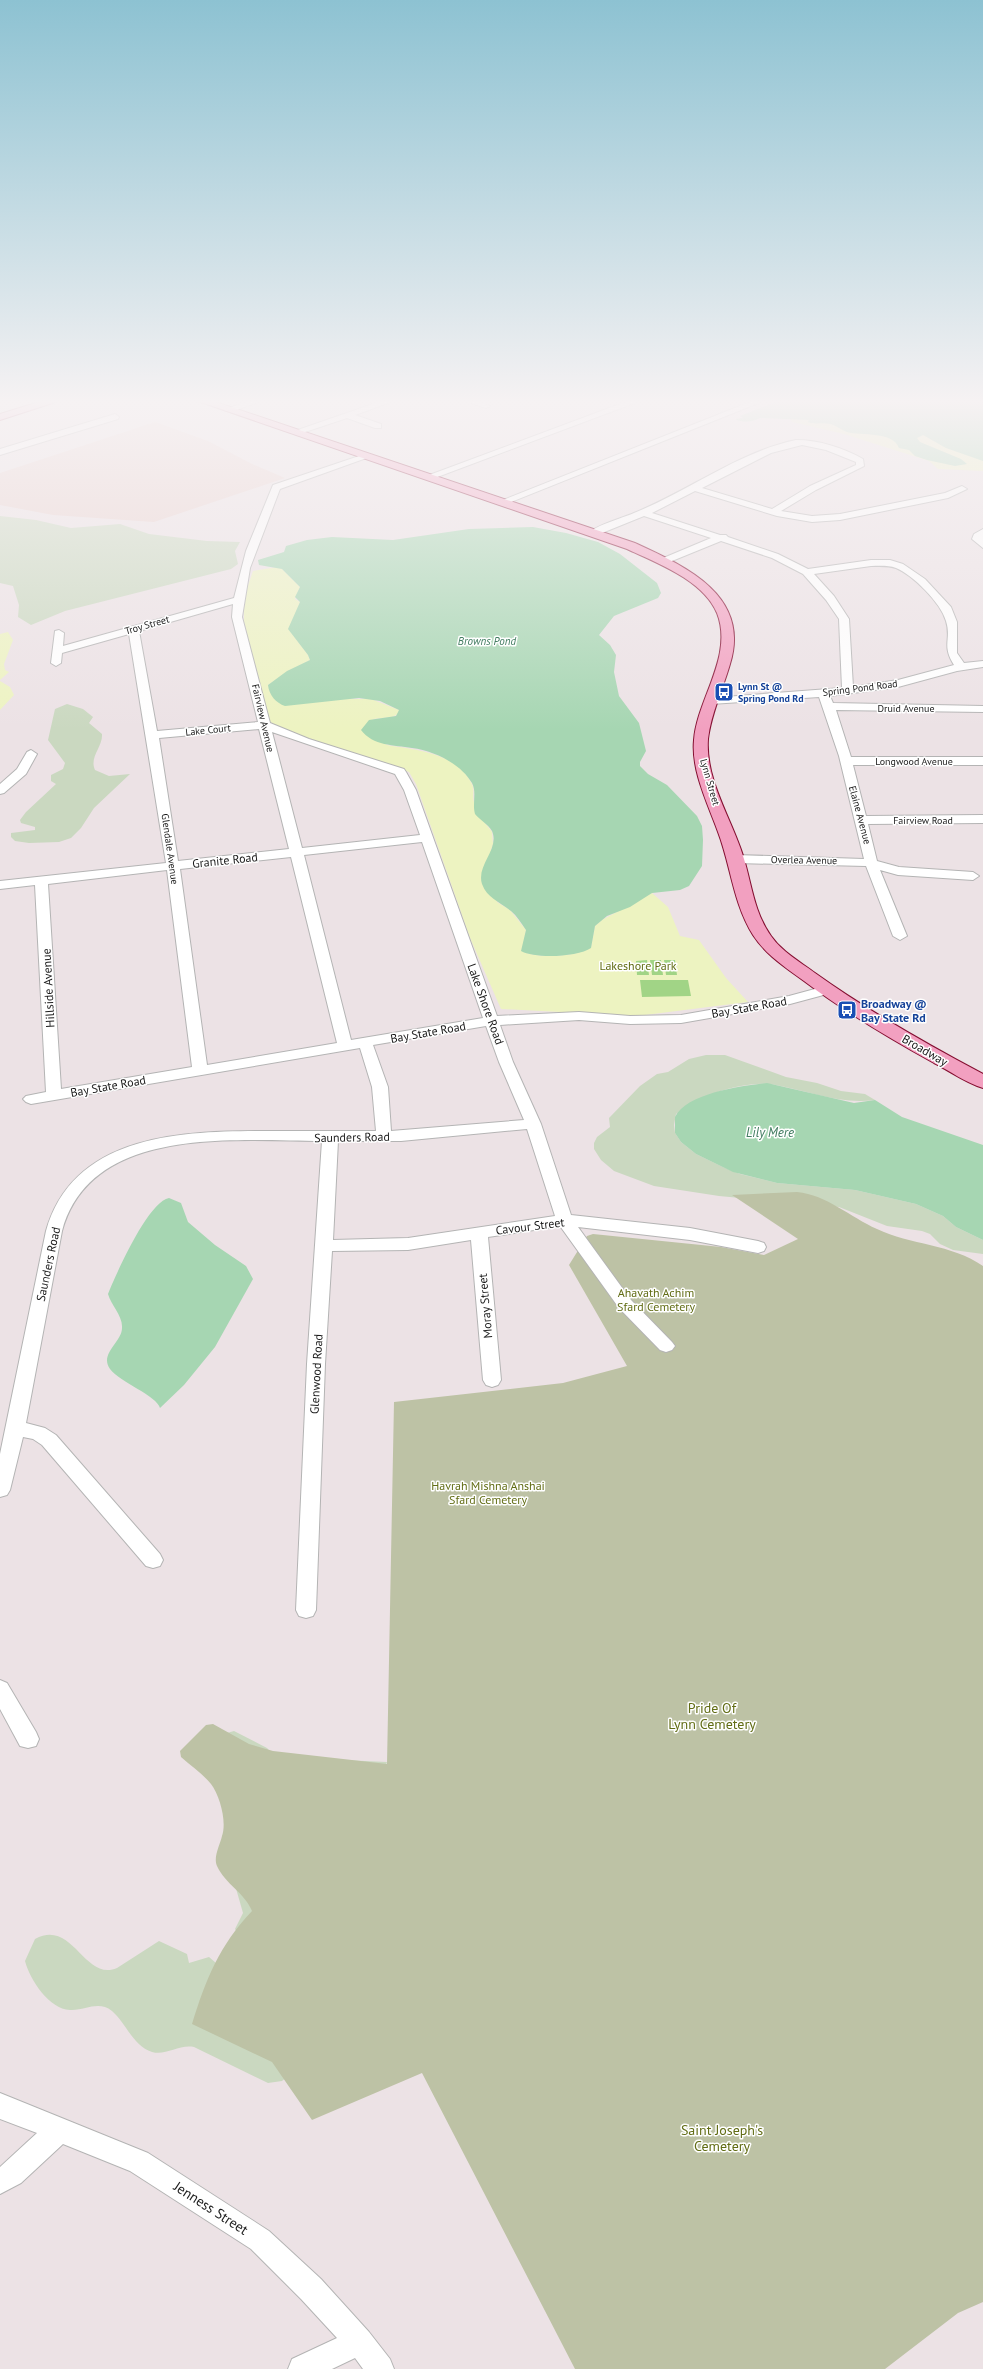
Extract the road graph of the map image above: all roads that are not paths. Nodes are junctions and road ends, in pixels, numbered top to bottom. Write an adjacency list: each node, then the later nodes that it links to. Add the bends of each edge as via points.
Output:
1 (268, 509): 15 (street, Fairview Avenue, via 252,548)
2 (522, 509): 10 (main road, Lynn Street)
3 (653, 509): 8 (street)
4 (762, 509): 7 (street)
5 (779, 509): 7 (street)
6 (877, 509): 7 (street, via 828,518 804,519)
7 (773, 512)
8 (644, 513): 10 (street); 11 (street)
9 (983, 532): 12 (street, via 977,539)
10 (594, 533): 13 (main road, Lynn Street)
11 (723, 537): 13 (street); 14 (street, via 775,556)
12 (983, 546)
13 (664, 561): 24 (main road, Lynn Street, via 701,585 718,602 728,624 728,649)
14 (806, 572): 21 (street, via 871,563 900,566 921,581 946,607 952,622 952,653); 22 (street, via 830,598 844,619)
15 (237, 600): 16 (street, Troy Street); 27 (street, Fairview Avenue, via 238,617)
16 (133, 629): 18 (street, Troy Street); 28 (street, Glendale Avenue)
17 (59, 633): 18 (street)
18 (57, 651): 19 (street)
19 (56, 663)
20 (983, 664): 21 (street, Spring Pond Road)
21 (960, 667): 22 (street, Spring Pond Road, via 887,686)
22 (848, 690): 23 (street, Spring Pond Road)
23 (823, 693): 24 (street, Spring Pond Road); 25 (street, Elaine Avenue)
24 (710, 701): 37 (main road, Lynn Street, via 701,744 704,765)
25 (829, 706): 26 (street, Druid Avenue); 31 (street, Elaine Avenue)
26 (983, 708)
27 (264, 725): 28 (street, Lake Court); 35 (street, Lake Shore Road, via 400,772 410,790); 36 (street, Fairview Avenue)
28 (153, 735): 39 (street, Glendale Avenue)
29 (31, 754): 32 (street, via 22,771)
30 (983, 761): 31 (street, Longwood Avenue)
31 (846, 762): 34 (street, Elaine Avenue)
32 (0, 790)
33 (983, 819): 34 (street, Fairview Road)
34 (862, 820): 38 (street, Elaine Avenue)
35 (426, 838): 36 (street, Granite Road); 46 (street, Lake Shore Road)
36 (296, 852): 39 (street, Granite Road); 48 (street, Fairview Avenue)
37 (736, 859): 38 (street, Overlea Avenue); 44 (main road, Lynn Street, via 749,910 757,927 770,947)
38 (872, 863): 40 (street, Overlea Avenue, via 898,871); 43 (street, Elaine Avenue)
39 (173, 866): 41 (street, Granite Road); 49 (street, Glendale Avenue)
40 (973, 876)
41 (41, 880): 42 (street, Granite Road); 51 (street, Hillside Avenue)
42 (0, 885)
43 (900, 936)
44 (808, 976): 45 (main road, Broadway)
45 (826, 990): 46 (street, Bay State Road, via 790,1000 681,1019 630,1020 579,1016); 50 (main road, Broadway)
46 (492, 1021): 47 (street, Bay State Road); 53 (street, Lake Shore Road, via 506,1062)
47 (365, 1042): 48 (street, Bay State Road); 54 (street, via 380,1087)
48 (345, 1045): 49 (street, Bay State Road)
49 (200, 1070): 51 (street, Bay State Road)
50 (983, 1082)
51 (54, 1095): 52 (street, Bay State Road)
52 (31, 1099)
53 (533, 1124): 54 (street, Saunders Road); 56 (street, Lake Shore Road)
54 (384, 1136): 55 (street, Saunders Road)
55 (330, 1137): 58 (street, Glenwood Road); 62 (street, Saunders Road, via 182,1138 132,1150 90,1174 73,1190 62,1208 54,1231)
56 (564, 1220): 57 (street, Cavour Street); 59 (street, Cavour Street, via 690,1234); 60 (street, Lake Shore Road, via 625,1304)
57 (479, 1232): 58 (street, Cavour Street, via 408,1244); 61 (street, Moray Street)
58 (325, 1246): 65 (street, Glenwood Road, via 316,1364)
59 (758, 1247)
60 (666, 1346)
61 (492, 1380)
62 (16, 1428): 63 (street, Saunders Road); 64 (street, via 49,1440)
63 (0, 1490)
64 (153, 1560)
65 (306, 1610)
66 (0, 1689): 67 (street)
67 (28, 1739)
68 (0, 2106): 69 (street, Jenness Street)
69 (60, 2130): 70 (street, via 12,2174); 71 (street, Jenness Street, via 139,2162 260,2240 311,2289)
70 (0, 2181)
71 (359, 2342): 72 (street); 73 (street, Jenness Street)
72 (302, 2369)
73 (380, 2369)

